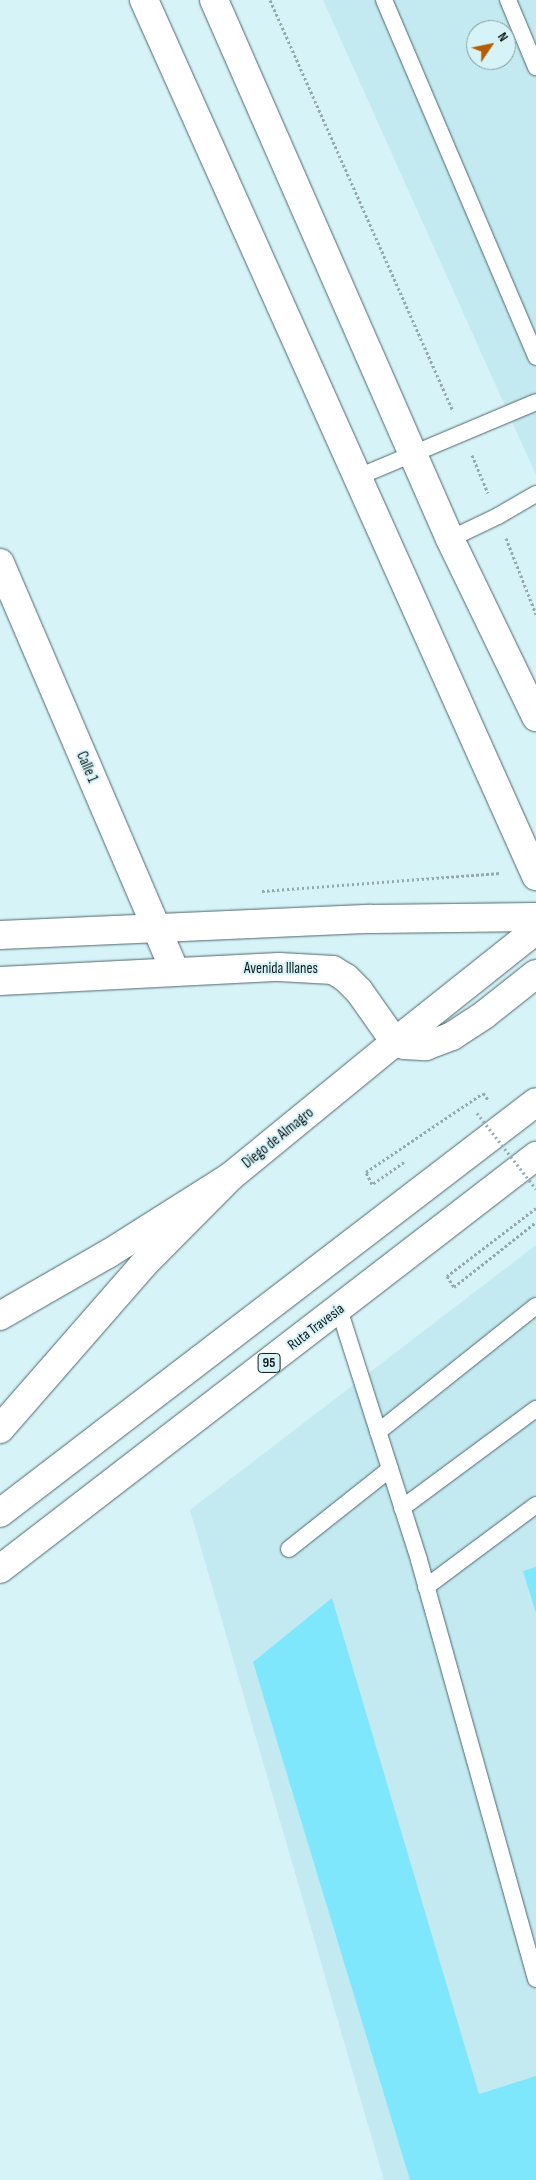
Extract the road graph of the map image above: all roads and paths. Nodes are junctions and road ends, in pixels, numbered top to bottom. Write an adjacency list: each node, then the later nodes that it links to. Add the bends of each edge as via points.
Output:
1 (144, 0): 11 (main road)
2 (214, 0): 10 (main road)
3 (270, 0): 9 (path)
4 (384, 0): 7 (lane)
5 (508, 0): 6 (lane)
6 (536, 67)
7 (536, 357)
8 (536, 402): 9 (lane)
9 (463, 433): 10 (lane); 13 (path)
10 (413, 454): 11 (lane); 14 (main road)
11 (358, 477): 18 (main road)
12 (536, 494): 13 (lane)
13 (498, 516): 14 (lane); 16 (path)
14 (450, 539): 17 (main road)
15 (0, 562): 21 (main road, Calle 1)
16 (536, 614)
17 (536, 717)
18 (535, 873): 19 (path)
19 (261, 891)
20 (536, 917): 21 (main road, via 371,919)
21 (157, 928): 23 (main road); 24 (main road, Calle 1)
22 (536, 930): 27 (main road, Diego de Almagro)
23 (0, 935)
24 (175, 971): 26 (main road, Avenida Illanes); 27 (main road, Avenida Illanes, via 278,966 333,970 359,991)
25 (536, 974): 27 (main road, via 452,1036 426,1046)
26 (0, 981)
27 (395, 1042): 33 (main road, Diego de Almagro)
28 (483, 1093): 32 (path, via 366,1172 372,1184)
29 (536, 1102): 46 (main road)
30 (469, 1118): 34 (path, bridge, via 477,1113)
31 (536, 1156): 38 (main road, Ruta Travesía / 95)
32 (412, 1157)
33 (230, 1177): 39 (main road, Diego de Almagro, via 108,1254); 41 (main road, via 142,1266)
34 (536, 1189)
35 (536, 1208): 36 (path, via 447,1276 454,1287)
36 (536, 1222)
37 (536, 1306): 42 (lane)
38 (340, 1309): 42 (lane); 48 (main road, Ruta Travesía / 95)
39 (0, 1316)
40 (536, 1408): 45 (lane)
41 (0, 1429)
42 (378, 1432): 43 (lane)
43 (390, 1469): 45 (lane); 47 (lane)
44 (536, 1505): 49 (lane)
45 (402, 1508): 49 (lane)
46 (0, 1513)
47 (289, 1549)
48 (0, 1569)
49 (426, 1587): 50 (lane)
50 (536, 1979)

